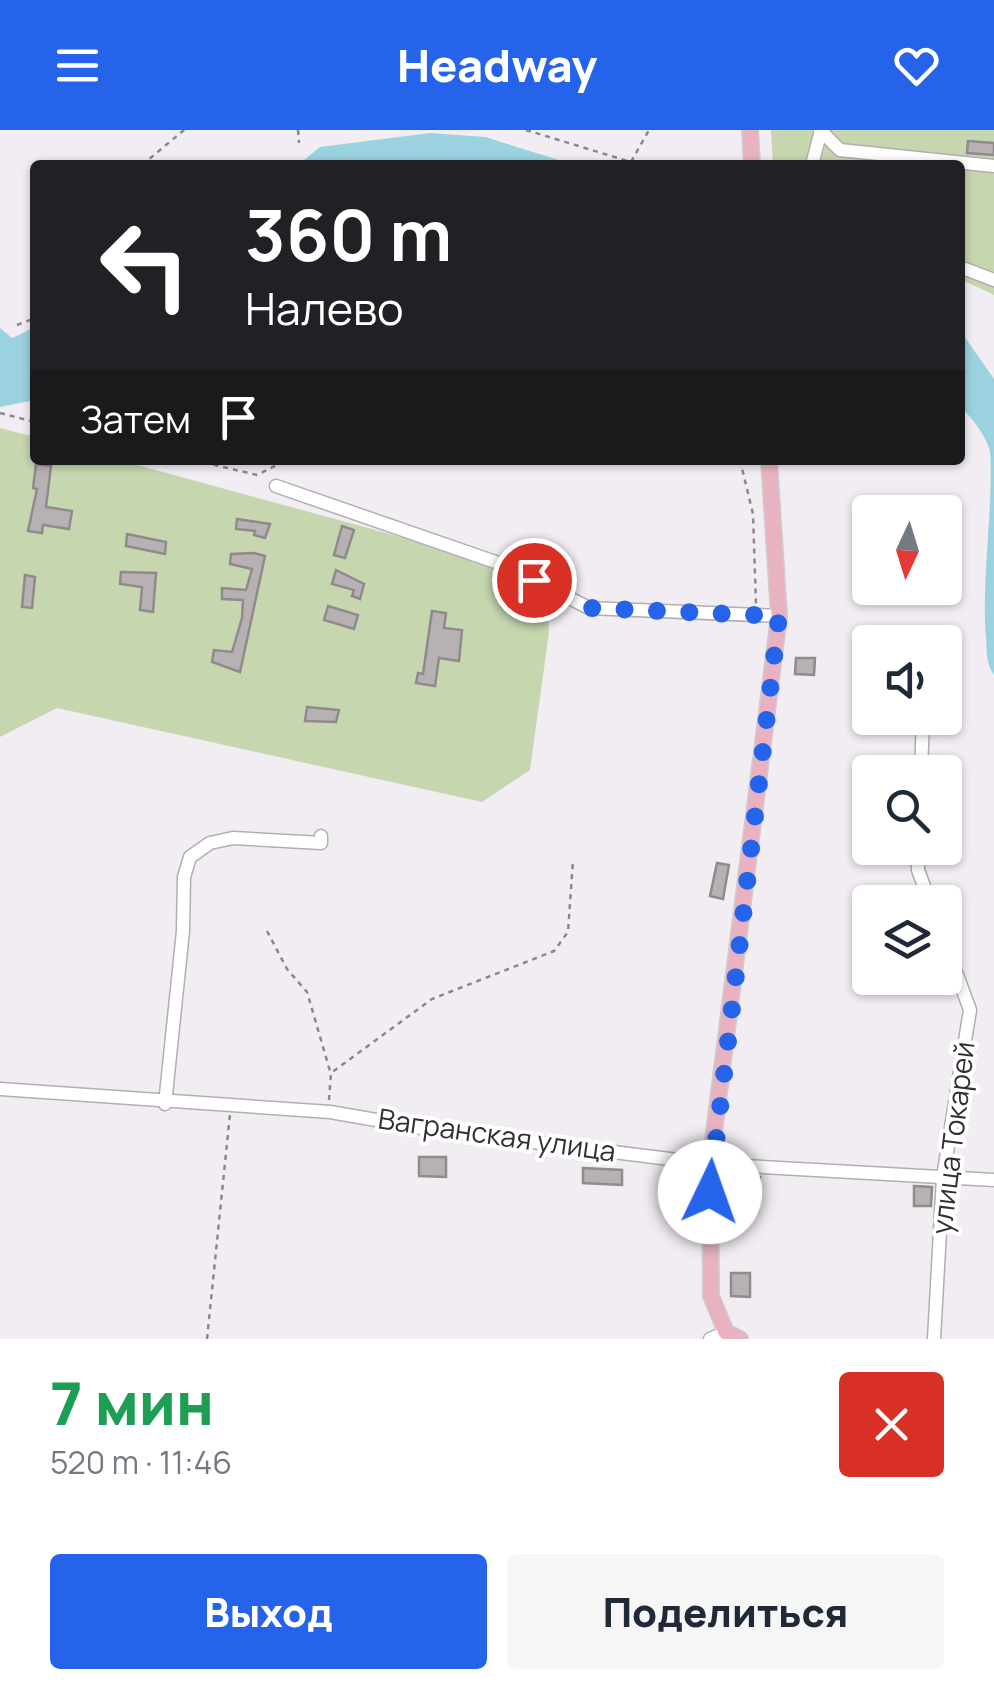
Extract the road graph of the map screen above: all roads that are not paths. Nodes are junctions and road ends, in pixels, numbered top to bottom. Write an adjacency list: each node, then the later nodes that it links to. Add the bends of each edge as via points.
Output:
1 (750, 130): 3 (main road)
2 (820, 132): 4 (street); 5 (street, via 840,150)
3 (752, 160)
4 (813, 160)
5 (936, 160)
6 (965, 163): 7 (street)
7 (994, 166)
8 (965, 269): 9 (street)
9 (994, 280)
10 (770, 465): 12 (main road)
11 (276, 486): 12 (street, via 507,566 590,608)
12 (779, 616): 17 (main road)
13 (321, 836): 16 (street, via 320,843 233,838 190,857)
14 (962, 988): 18 (street, улица Токарей, via 970,1010)
15 (0, 1089): 16 (street, Вагранская улица)
16 (165, 1104): 17 (street, Вагранская улица, via 330,1112)
17 (710, 1164): 18 (street, Вагранская улица); 20 (main road, via 711,1296)
18 (943, 1177): 19 (street, Вагранская улица); 22 (street, улица Токарей)
19 (994, 1180)
20 (733, 1335): 21 (street)
21 (710, 1339)
22 (934, 1339)

